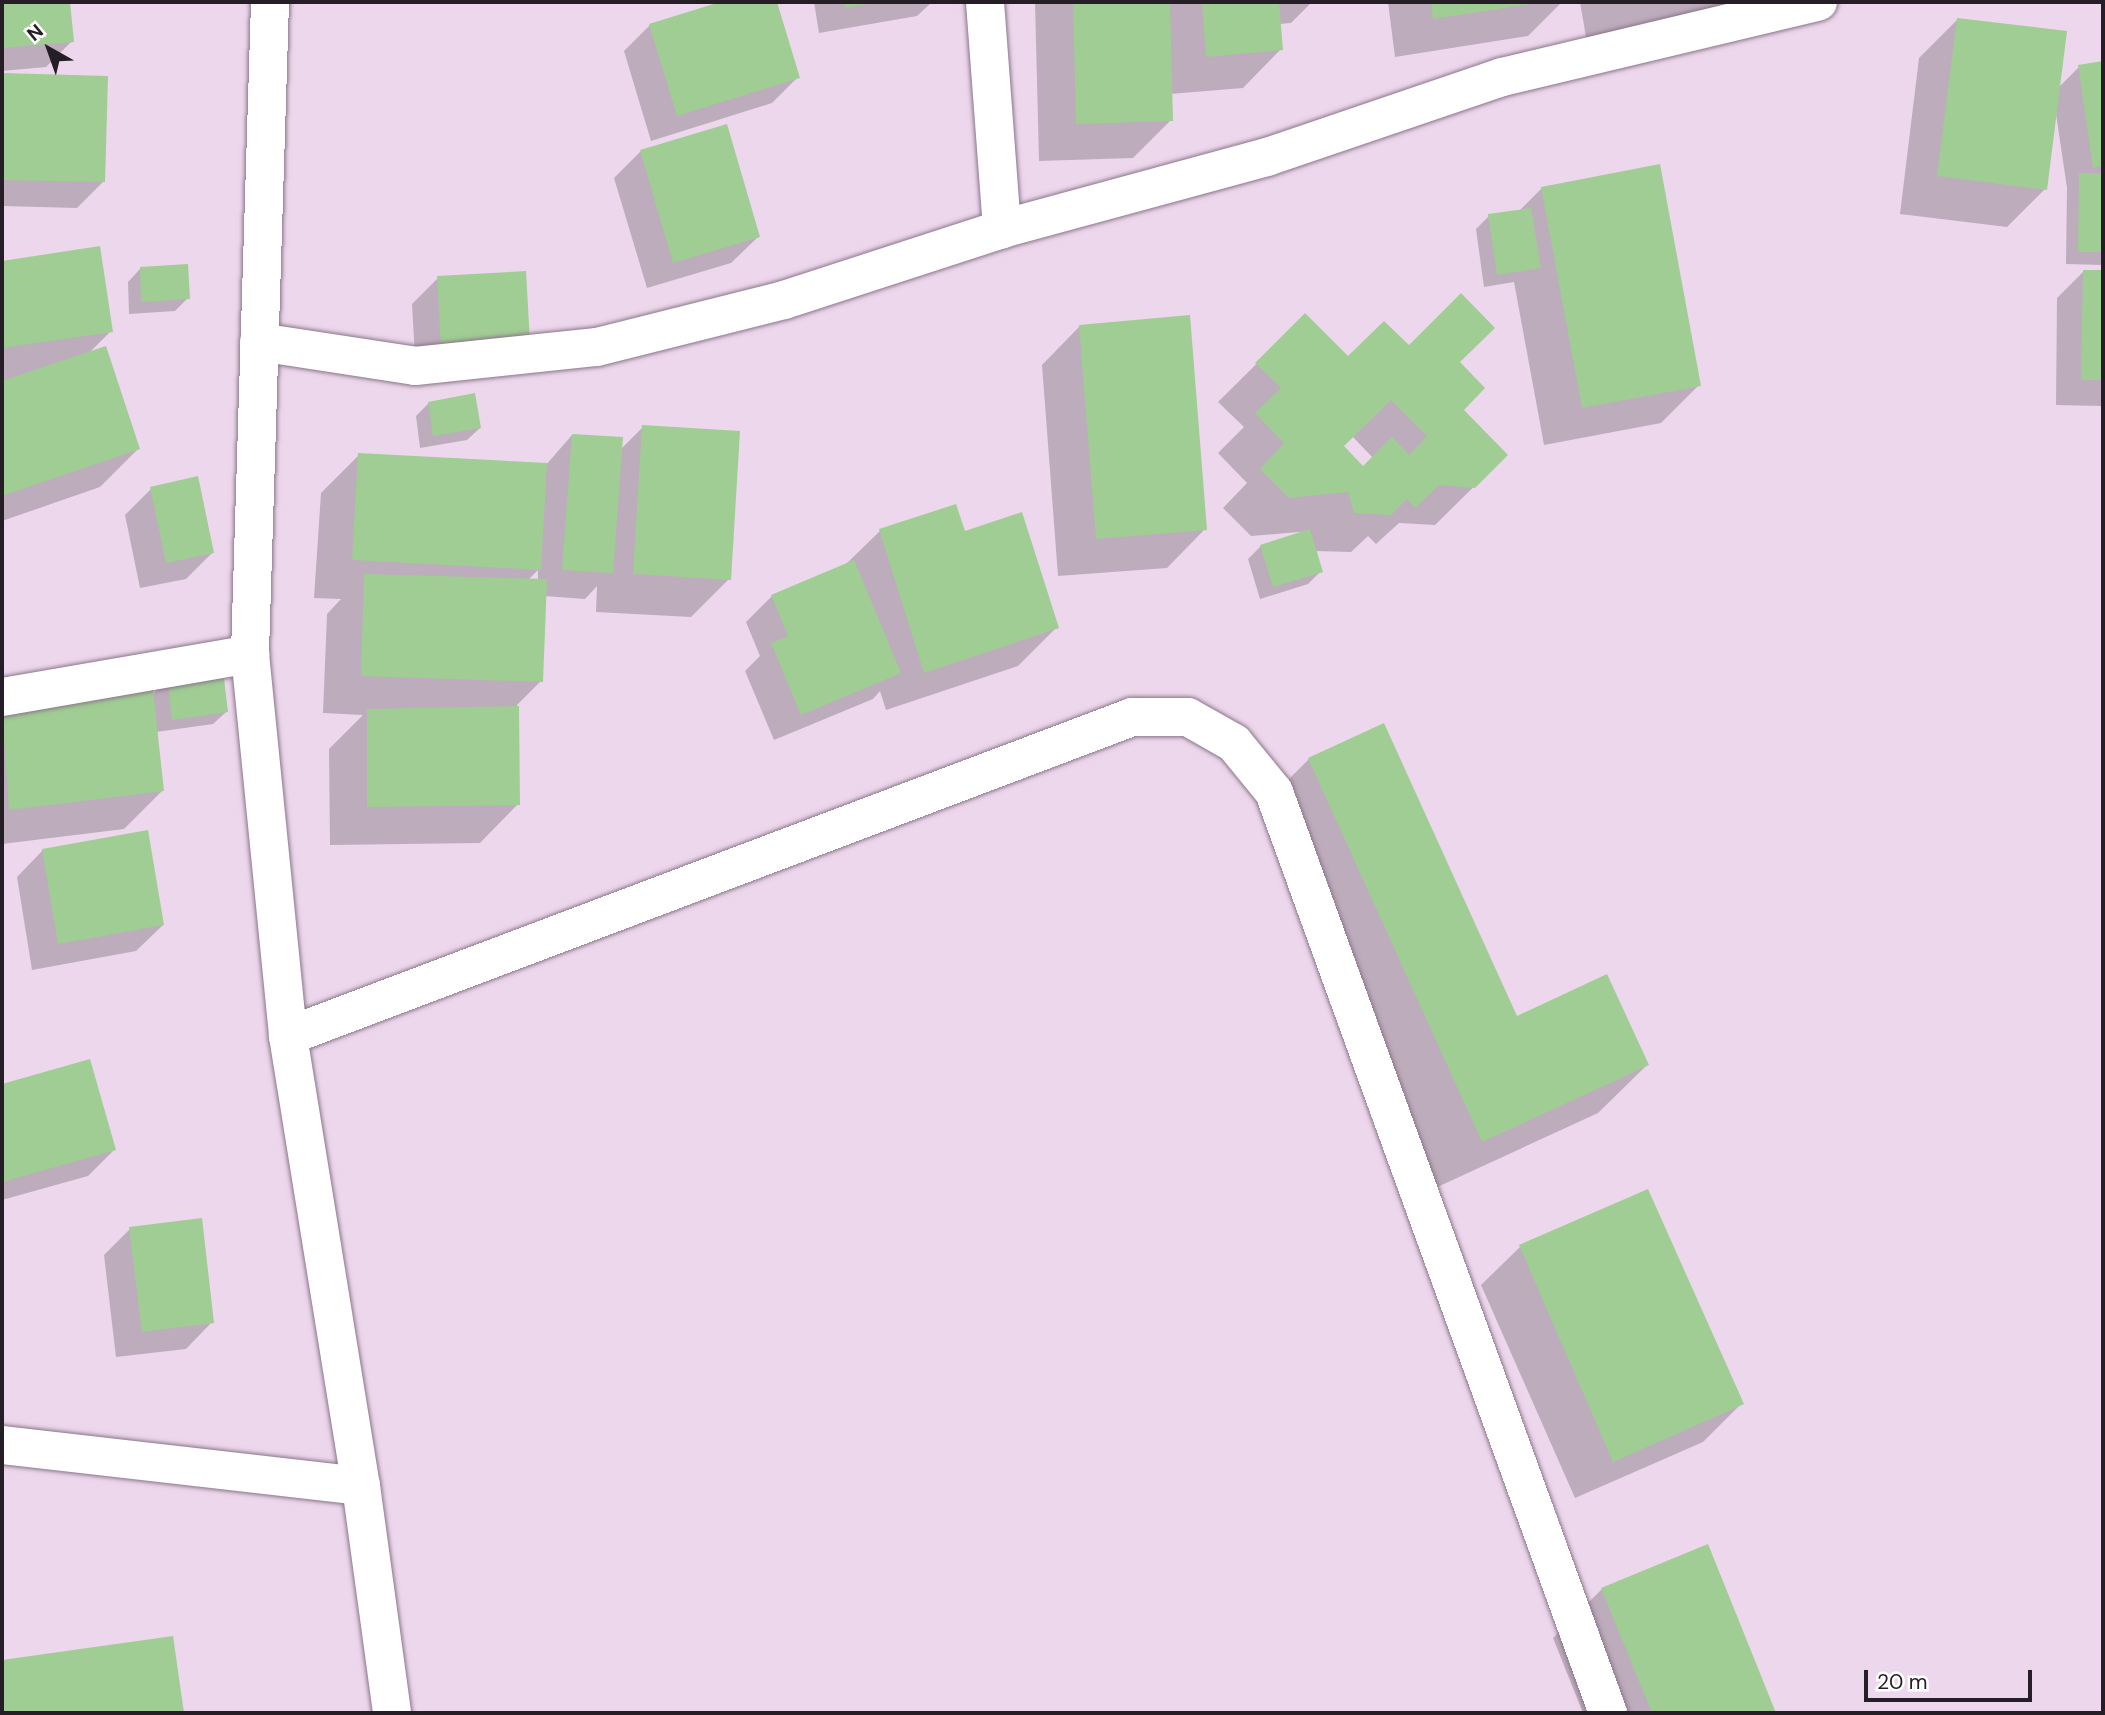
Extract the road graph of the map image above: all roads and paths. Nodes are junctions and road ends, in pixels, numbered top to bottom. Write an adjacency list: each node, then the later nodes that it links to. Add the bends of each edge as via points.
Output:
1 (270, 2): 5 (street)
2 (985, 2): 4 (street)
3 (1818, 2): 4 (street, via 1502,77 1267,156)
4 (1002, 229): 5 (street, via 784,300 597,347 415,366)
5 (260, 342): 6 (street)
6 (250, 654): 7 (street); 8 (street)
7 (2, 697)
8 (288, 1036): 10 (street); 12 (street, via 1132,717 1188,717 1234,743 1275,792)
9 (2, 1445): 10 (street)
10 (360, 1486): 11 (street)
11 (392, 1713)
12 (1608, 1713)

